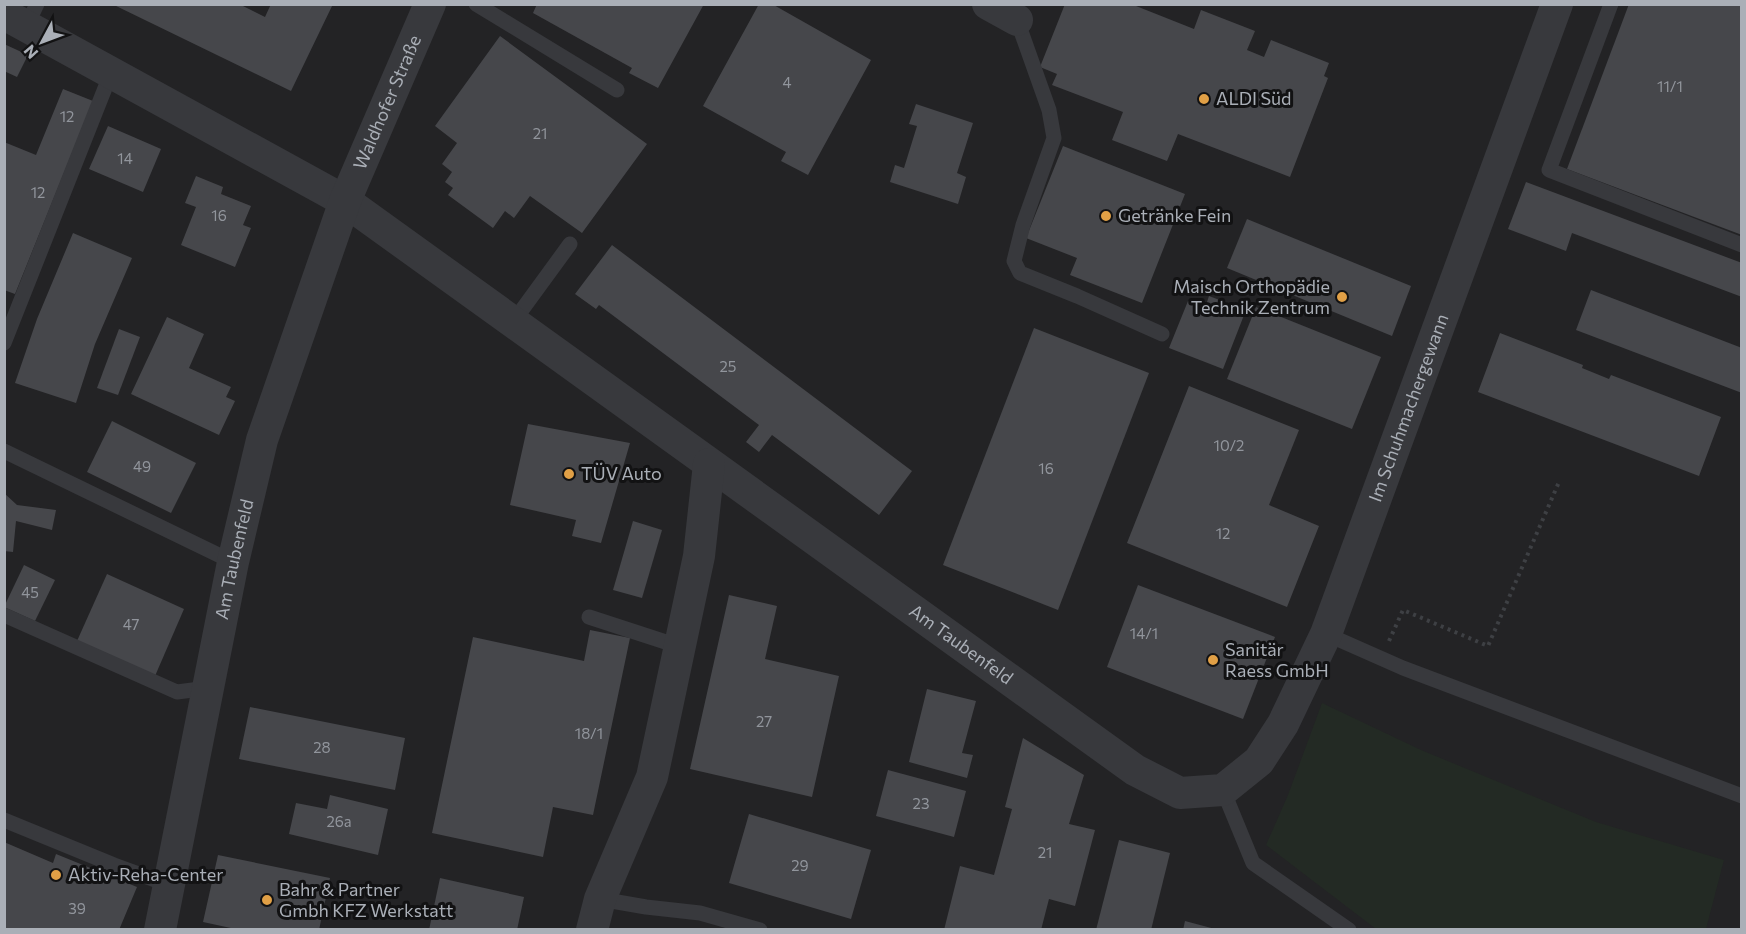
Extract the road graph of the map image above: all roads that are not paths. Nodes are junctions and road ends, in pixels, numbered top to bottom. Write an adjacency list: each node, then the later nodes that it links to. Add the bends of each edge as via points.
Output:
1 (430, 4): 10 (street, Waldhofer Straße)
2 (476, 4): 9 (lane)
3 (988, 4): 7 (street)
4 (1557, 4): 21 (street, Im Schuhmachergewann)
5 (1611, 4): 12 (lane, via 1549,170)
6 (23, 15): 8 (street, Am Taubenfeld)
7 (1017, 20): 14 (lane, via 1049,110 1054,138 1014,261 1020,273)
8 (111, 73): 10 (street, Am Taubenfeld); 15 (lane)
9 (617, 90)
10 (345, 201): 13 (street, Am Taubenfeld); 18 (street, Am Taubenfeld, via 262,440)
11 (570, 244): 13 (lane)
12 (1742, 245)
13 (513, 322): 17 (street, Am Taubenfeld)
14 (1162, 334)
15 (4, 343)
16 (4, 451): 18 (lane)
17 (709, 464): 22 (street, via 699,556); 24 (street, Am Taubenfeld, via 1135,770 1180,793)
18 (233, 562): 23 (street, Am Taubenfeld)
19 (4, 615): 23 (lane, via 177,692)
20 (589, 617): 22 (lane)
21 (1326, 634): 24 (street, Im Schuhmachergewann, via 1283,724 1259,761); 25 (lane)
22 (681, 647): 28 (street, via 652,777)
23 (208, 688): 27 (street, Am Taubenfeld)
24 (1223, 790): 32 (lane, via 1253,863)
25 (1742, 796)
26 (4, 820): 27 (lane)
27 (168, 885): 29 (street, Am Taubenfeld)
28 (600, 898): 30 (street); 31 (lane, via 646,908 700,913)
29 (160, 930)
30 (592, 930)
31 (760, 930)
32 (1349, 930)

